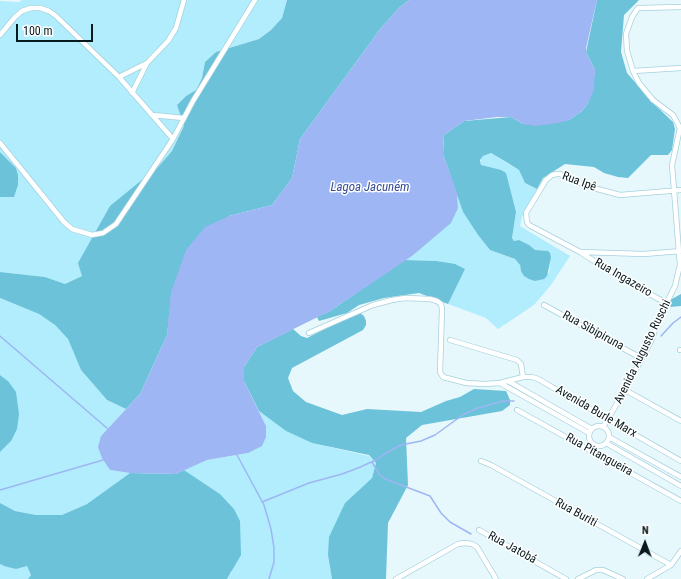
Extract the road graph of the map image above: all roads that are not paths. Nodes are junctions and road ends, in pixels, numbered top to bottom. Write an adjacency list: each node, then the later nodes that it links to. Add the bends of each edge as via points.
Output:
1 (184, 0): 5 (street, via 176,28 168,42)
2 (255, 0): 11 (street)
3 (681, 7): 7 (street, Avenida Augusto Ruschi, via 642,7 636,10 626,34 627,51)
4 (0, 35): 8 (street, via 22,12 31,8 49,11)
5 (147, 63): 8 (street); 9 (street)
6 (681, 68): 7 (street)
7 (633, 71): 12 (street, Avenida Augusto Ruschi, via 639,83 654,100 673,115)
8 (119, 77): 9 (street)
9 (132, 92): 10 (street)
10 (152, 114): 11 (street); 13 (street)
11 (184, 118): 13 (street)
12 (680, 128): 15 (street, Avenida Augusto Ruschi, via 672,165)
13 (173, 139): 14 (street, via 116,224 103,233 92,235 72,229 64,222)
14 (0, 143)
15 (674, 190): 16 (street); 17 (street, Avenida Augusto Ruschi); 18 (street, Rua Ipê, via 620,195 586,186 560,174 552,175 546,180 526,213 527,222)
16 (681, 190)
17 (680, 251): 18 (street, via 644,254); 19 (street, Avenida Augusto Ruschi, via 679,272)
18 (580, 252): 19 (street, Rua Ingazeiro)
19 (666, 303): 23 (street, Avenida Augusto Ruschi, via 651,341)
20 (544, 304): 23 (street, Rua Sibipiruna)
21 (309, 332): 26 (street, Avenida Burle Marx, via 373,305 405,298 430,299 441,304 441,375 466,383)
22 (450, 340): 24 (street, via 517,360 521,364)
23 (641, 358): 27 (street, Avenida Augusto Ruschi)
24 (523, 377): 25 (street, Avenida Burle Marx); 29 (street, Avenida Burle Marx, via 538,379)
25 (508, 381): 26 (street, Avenida Burle Marx); 32 (street, Avenida Burle Marx)
26 (500, 383): 32 (street, Avenida Burle Marx)
27 (625, 390): 29 (street, Avenida Augusto Ruschi); 30 (street)
28 (517, 410): 36 (street, Rua Pitangueira)
29 (609, 419): 31 (street, Avenida Augusto Ruschi); 38 (street, Avenida Burle Marx)
30 (681, 421)
31 (603, 427): 32 (street, via 596,426); 33 (street)
32 (591, 431): 35 (street, via 589,440)
33 (609, 437): 34 (street); 39 (street, Avenida Burle Marx)
34 (606, 443): 35 (street, via 600,446); 40 (street, Avenida Burle Marx)
35 (593, 444): 36 (street)
36 (590, 450): 41 (street, Rua Pitangueira)
37 (481, 461): 44 (street, Rua Buriti)
38 (681, 461)
39 (681, 478)
40 (681, 486)
41 (681, 501)
42 (479, 530): 47 (street, Rua Jatobá)
43 (681, 551): 44 (street)
44 (671, 565): 50 (street)
45 (396, 579): 46 (street, via 458,544 465,543 477,547)
46 (496, 579)
47 (566, 579)
48 (578, 579): 49 (street, via 596,570 603,570)
49 (623, 579)
50 (647, 579)

